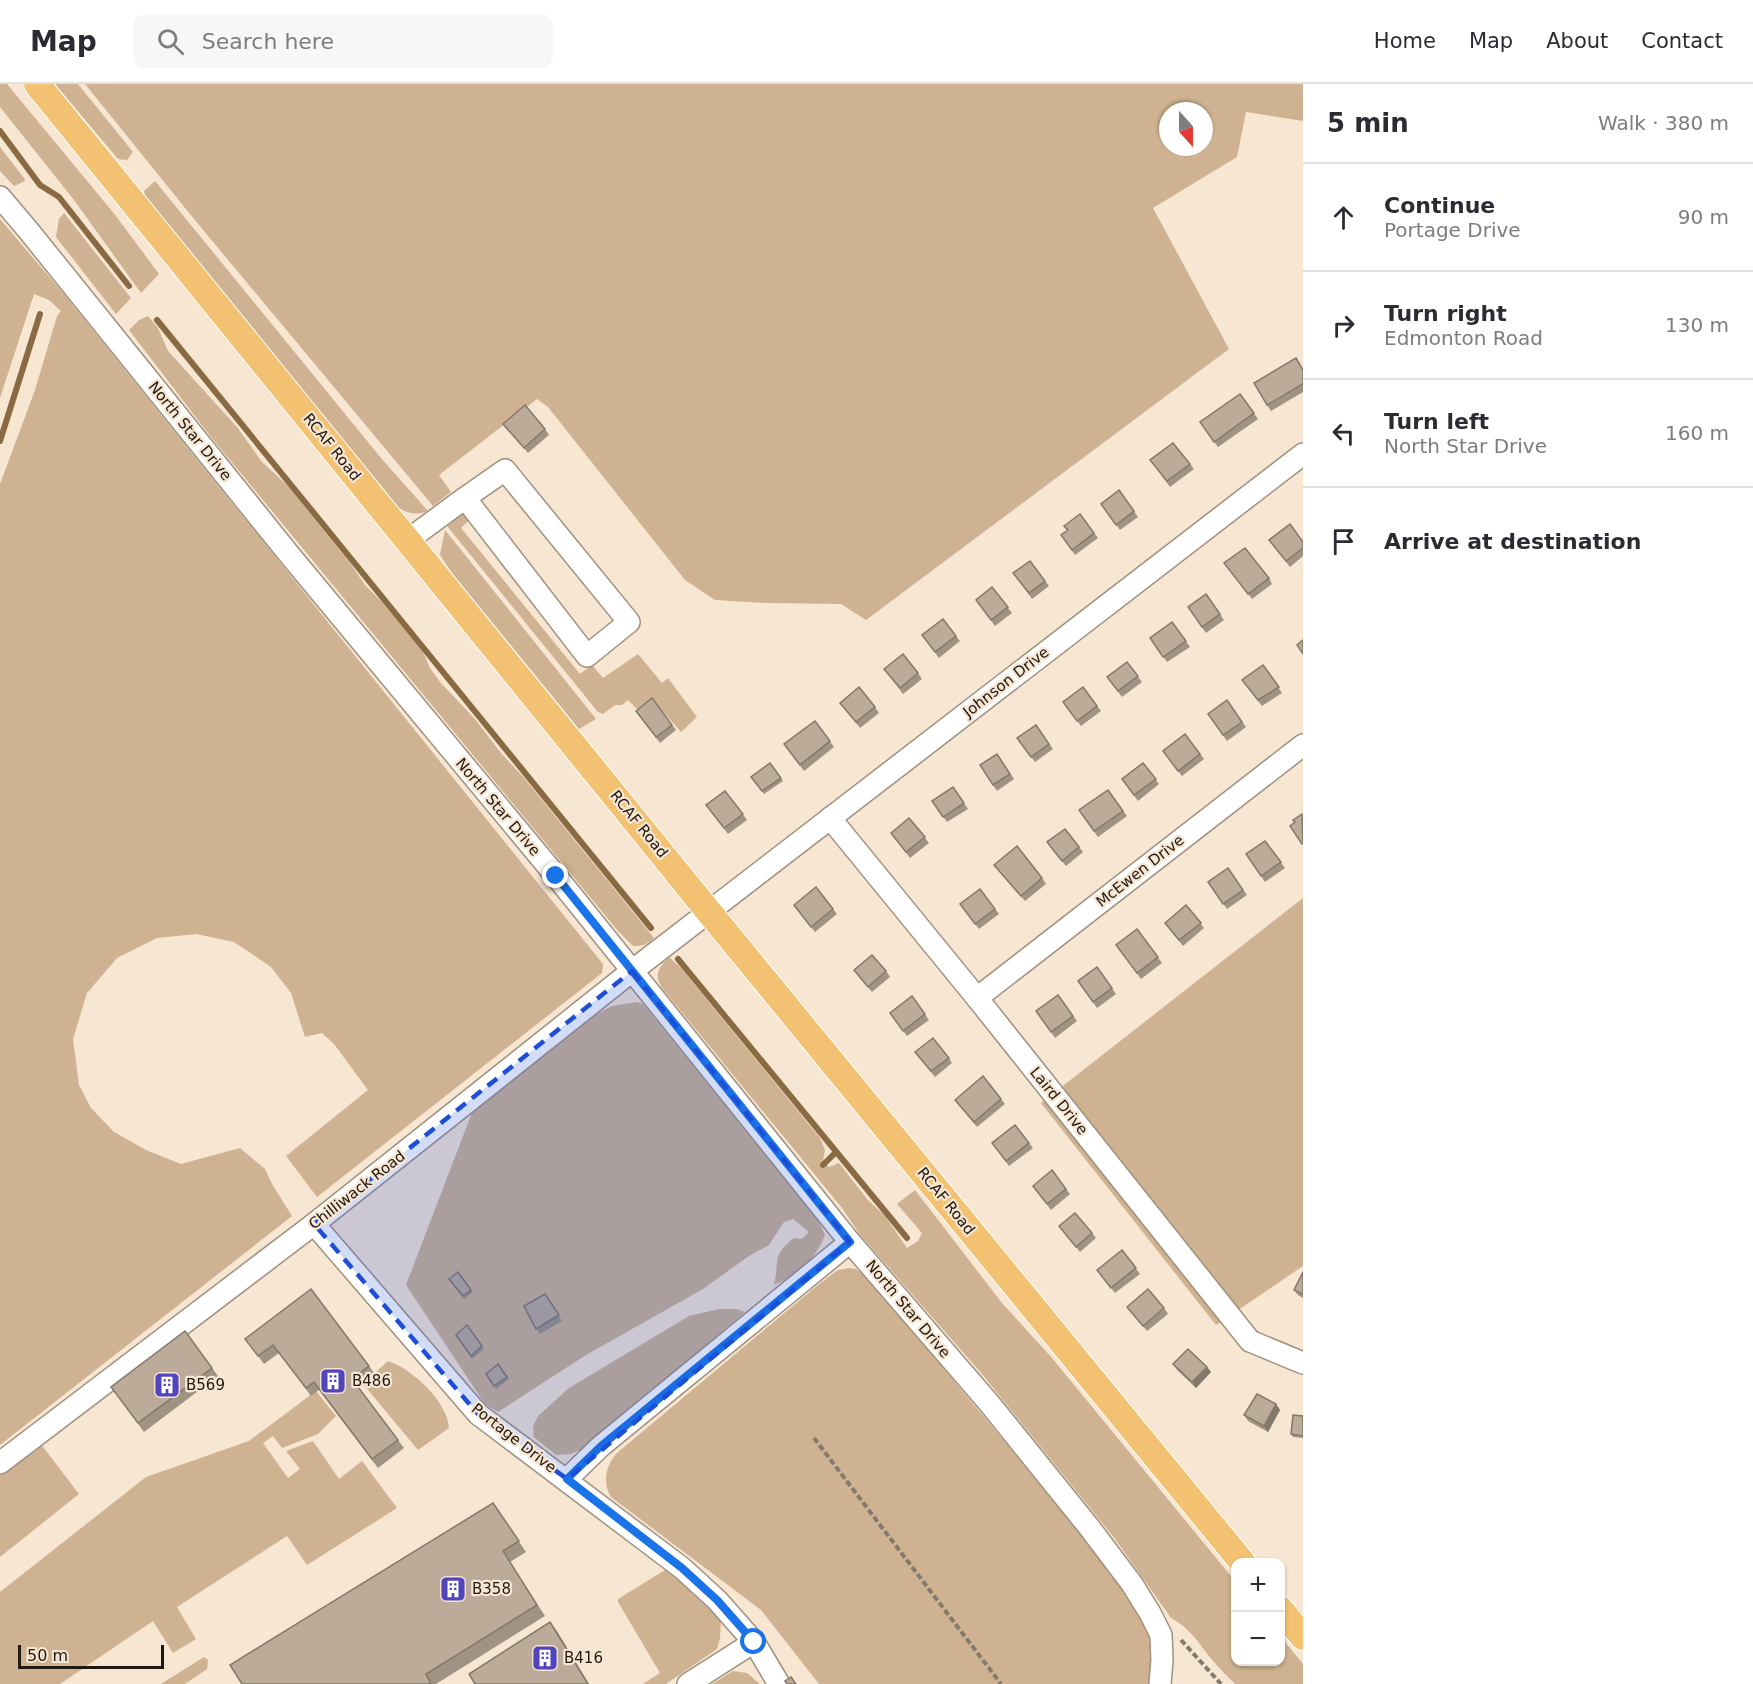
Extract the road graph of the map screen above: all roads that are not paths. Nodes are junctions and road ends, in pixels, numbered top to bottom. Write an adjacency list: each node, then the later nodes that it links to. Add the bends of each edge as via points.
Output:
1 (37, 84): 5 (main road, RCAF Road)
2 (0, 197): 9 (street, North Star Drive)
3 (1303, 454): 7 (street, Johnson Drive)
4 (465, 498): 4 (street, via 587,656 629,622 505,470); 5 (street)
5 (408, 540): 8 (main road, RCAF Road)
6 (1303, 745): 10 (street, McEwen Drive)
7 (830, 818): 8 (street, Johnson Drive); 10 (street, Laird Drive)
8 (710, 912): 9 (street, Chilliwack Road); 16 (main road, RCAF Road)
9 (632, 971): 11 (street, Chilliwack Road); 12 (street, North Star Drive)
10 (977, 998): 13 (street, Laird Drive, via 1250,1341)
11 (314, 1224): 14 (street, Chilliwack Road); 15 (street, Portage Drive, via 478,1414)
12 (850, 1242): 15 (street, via 610,1439); 22 (street, North Star Drive, via 988,1403 1132,1584 1161,1635)
13 (1303, 1363)
14 (0, 1463)
15 (567, 1479): 19 (street, Portage Drive, via 682,1568)
16 (1238, 1558)
17 (1284, 1612): 18 (main road)
18 (1302, 1634)
19 (754, 1642): 20 (street); 21 (street, Portage Drive)
20 (688, 1684)
21 (779, 1684)
22 (1160, 1684)

